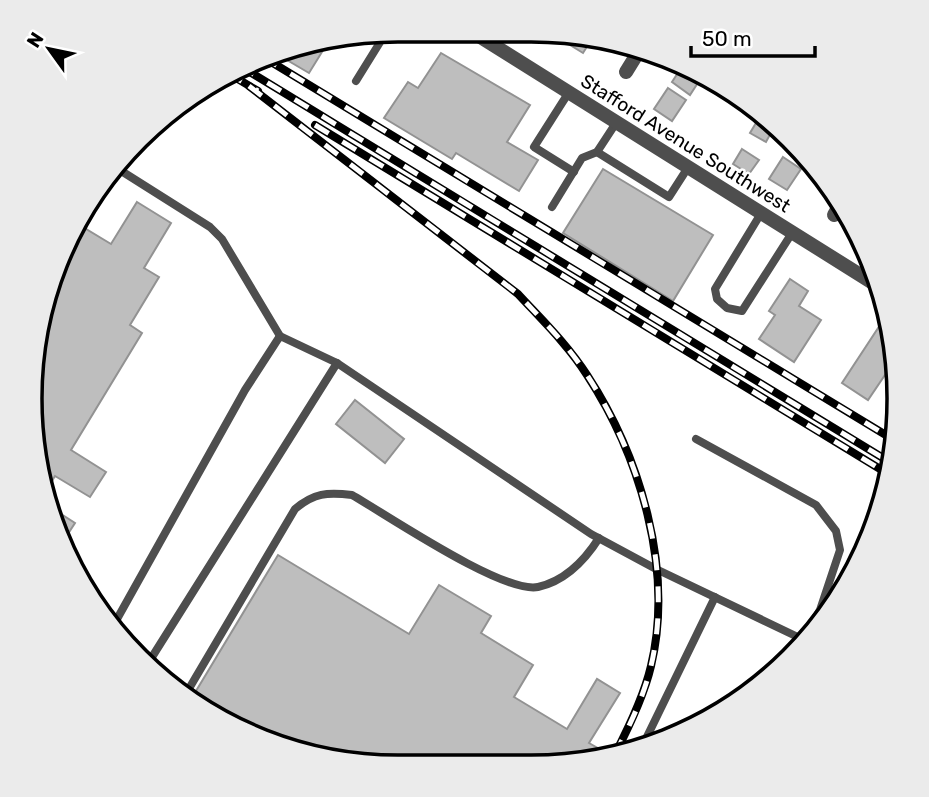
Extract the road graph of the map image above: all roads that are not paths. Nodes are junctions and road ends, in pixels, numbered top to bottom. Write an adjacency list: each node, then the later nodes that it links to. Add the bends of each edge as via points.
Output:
1 (489, 42): 6 (street, Stafford Avenue Southwest)
2 (380, 43): 5 (lane)
3 (635, 58): 4 (street)
4 (625, 72)
5 (356, 81)
6 (569, 92): 7 (street, Stafford Avenue Southwest); 11 (lane, via 534,147)
7 (616, 123): 8 (lane); 9 (street, Stafford Avenue Southwest)
8 (597, 152): 9 (lane, via 669,197); 11 (lane, via 582,158)
9 (687, 169): 13 (street, Stafford Avenue Southwest)
10 (123, 172): 16 (lane, via 222,239)
11 (574, 172): 12 (lane)
12 (552, 207)
13 (760, 215): 14 (street, Stafford Avenue Southwest); 14 (lane, via 715,289 716,299 727,308 742,312)
14 (792, 233): 15 (street, Stafford Avenue Southwest)
15 (866, 279)
16 (280, 336): 17 (lane); 22 (lane, via 245,390)
17 (337, 363): 19 (lane); 24 (lane)
18 (696, 439): 21 (lane, via 816,505 836,531 840,550)
19 (600, 538): 20 (lane); 25 (lane, via 587,557 561,578 536,587 503,582 352,495 328,492 311,496 295,509)
20 (715, 597): 23 (lane); 26 (lane)
21 (822, 604)
22 (118, 619)
23 (798, 635)
24 (152, 657)
25 (190, 687)
26 (648, 735)

